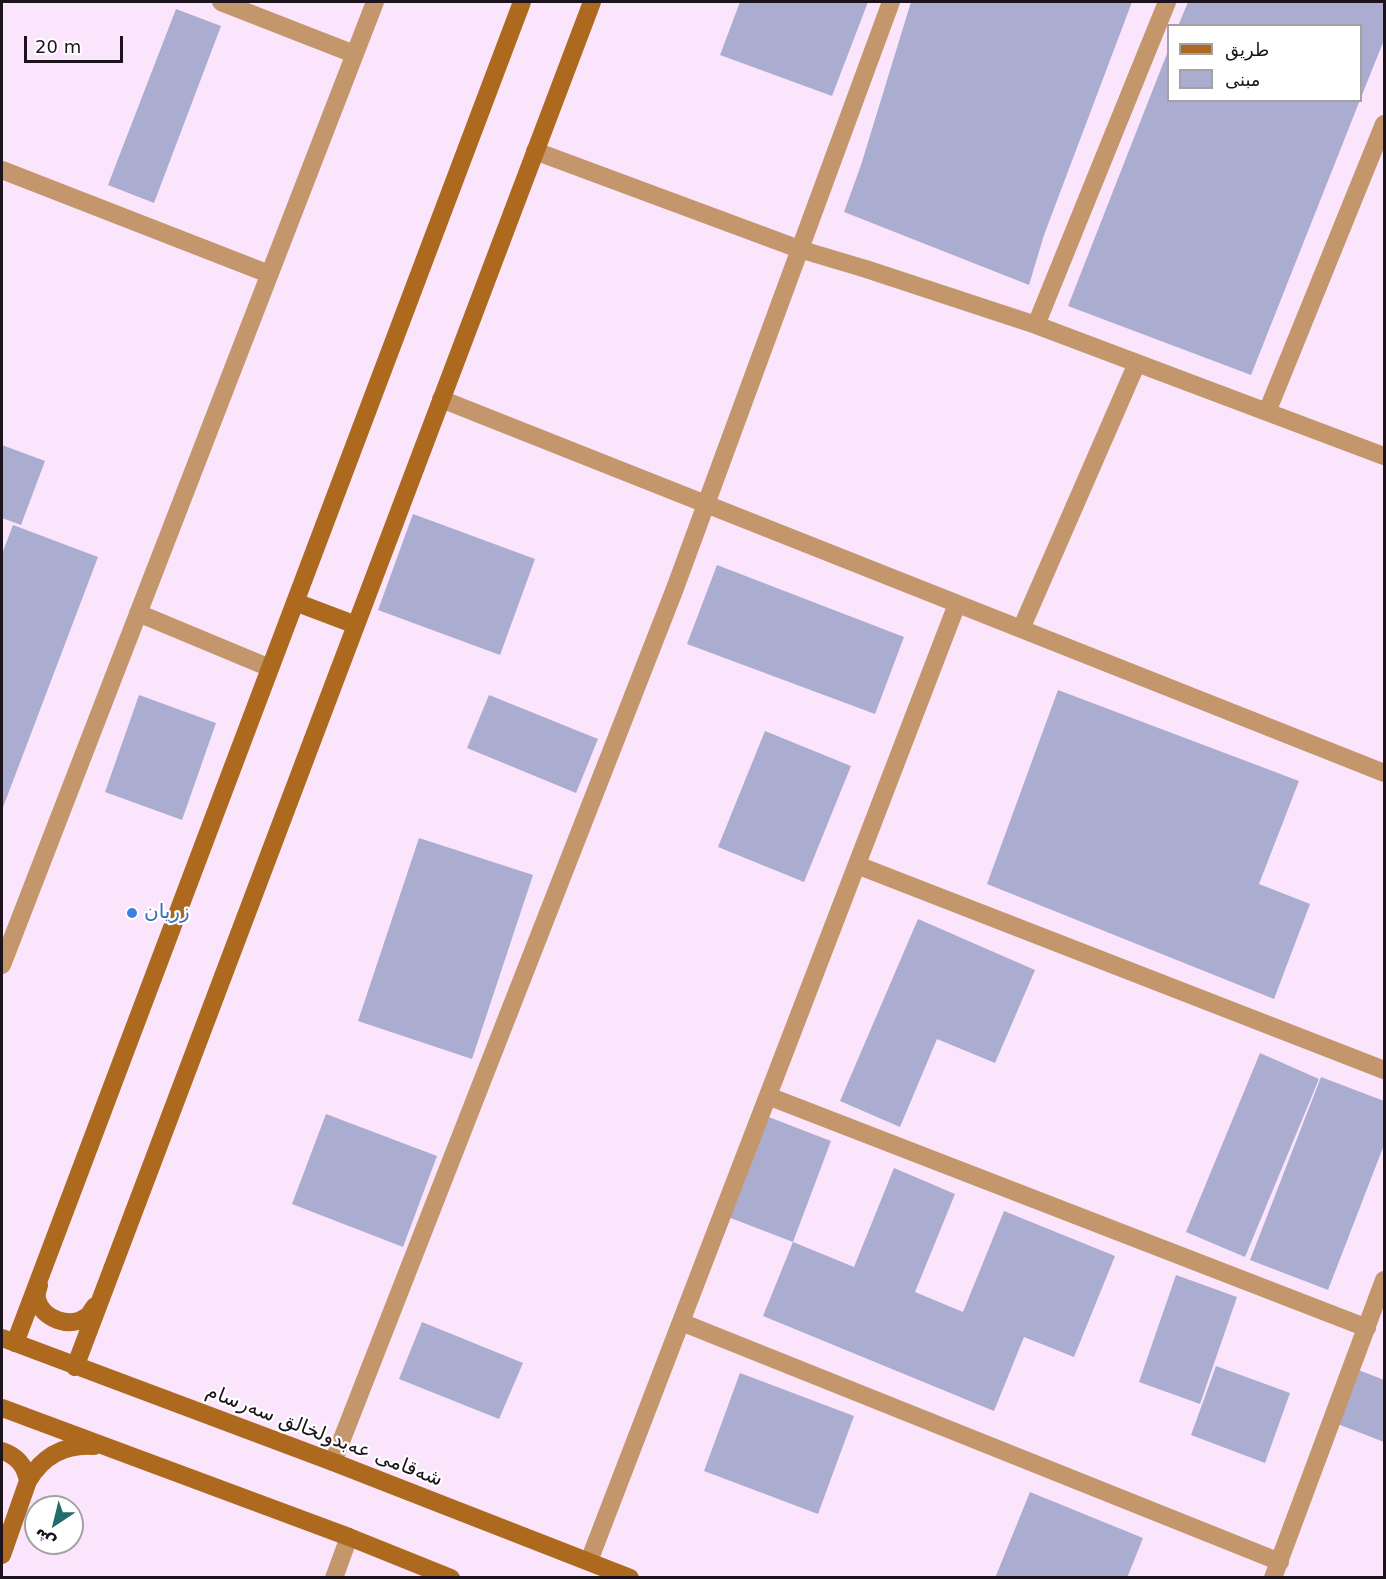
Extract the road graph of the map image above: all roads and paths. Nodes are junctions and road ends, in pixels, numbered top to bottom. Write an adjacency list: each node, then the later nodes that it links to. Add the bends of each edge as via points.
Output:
1 (221, 2): 7 (street)
2 (375, 2): 7 (street)
3 (522, 2): 19 (street)
4 (592, 2): 9 (street)
5 (891, 2): 11 (street)
6 (1167, 2): 13 (street)
7 (354, 54): 12 (street)
8 (1384, 124): 16 (street)
9 (535, 151): 11 (street); 15 (street)
10 (2, 171): 12 (street)
11 (799, 249): 13 (street); 18 (street)
12 (269, 274): 21 (street)
13 (1035, 325): 14 (street)
14 (1137, 363): 16 (street); 23 (street)
15 (441, 399): 18 (street); 22 (street)
16 (1267, 412): 17 (street)
17 (1384, 456)
18 (707, 504): 20 (street); 40 (street)
19 (295, 602): 22 (street); 24 (street)
20 (957, 604): 23 (street); 26 (street)
21 (138, 613): 24 (street); 27 (street)
22 (356, 625): 32 (street)
23 (1021, 629): 25 (street)
24 (270, 668): 30 (street)
25 (1384, 773)
26 (857, 866): 28 (street); 29 (street)
27 (2, 965)
28 (1384, 1070)
29 (768, 1096): 33 (street); 34 (street)
30 (41, 1274): 32 (street, via 37,1298 41,1308 57,1320 68,1323 87,1317); 35 (street)
31 (1384, 1280): 34 (street)
32 (102, 1297): 36 (street)
33 (681, 1322): 44 (street); 45 (street)
34 (1367, 1328): 45 (street)
35 (8, 1340): 36 (street, شەقامی عەبدولخالق سەرسام)
36 (75, 1366): 40 (street, شەقامی عەبدولخالق سەرسام)
37 (2, 1408): 38 (street)
38 (113, 1449): 41 (street, via 82,1445 58,1451); 42 (street)
39 (2, 1451): 41 (street, via 20,1462)
40 (333, 1462): 44 (street, شەقامی عەبدولخالق سەرسام)
41 (28, 1481): 43 (street)
42 (349, 1536): 46 (street); 47 (street)
43 (2, 1555)
44 (589, 1561): 48 (street, شەقامی عەبدولخالق سەرسام)
45 (1276, 1570)
46 (334, 1578)
47 (451, 1578)
48 (630, 1578)

